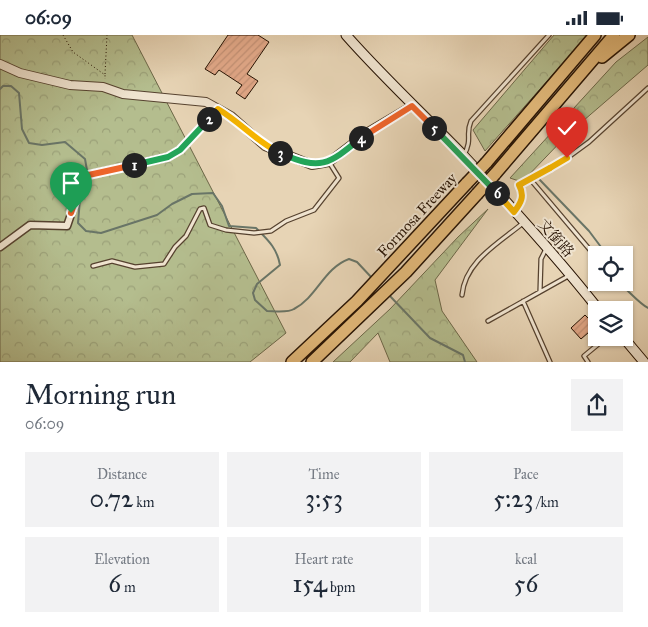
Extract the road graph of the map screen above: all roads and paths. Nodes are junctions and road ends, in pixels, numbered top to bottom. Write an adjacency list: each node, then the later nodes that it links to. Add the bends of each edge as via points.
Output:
1 (63, 35): 10 (path, via 73,52)
2 (106, 35): 10 (path)
3 (346, 35): 13 (main road, 文銜路)
4 (549, 35): 15 (lane, via 471,121 468,131 470,144)
5 (595, 35): 33 (highway, Formosa Freeway, bridge, via 486,163 357,301)
6 (614, 35): 9 (highway, Formosa Freeway)
7 (629, 35): 9 (highway)
8 (0, 64): 11 (street, via 41,80)
9 (584, 73): 34 (highway, Formosa Freeway, bridge, via 406,272)
10 (105, 75): 11 (path)
11 (103, 87): 14 (street, via 123,94 206,102)
12 (648, 88): 17 (lane, via 590,141)
13 (412, 106): 15 (main road, 文銜路); 16 (street, via 368,132)
14 (218, 109): 16 (street, via 231,116 265,146 312,165); 20 (street, via 180,150 168,157 84,176 67,226 30,225)
15 (464, 156): 18 (main road, 文銜路)
16 (329, 162): 23 (lane, via 339,178 314,210 270,231 254,233 210,225 204,208 200,209 186,236 164,264 134,267 112,261)
17 (530, 179): 18 (lane, via 519,185 522,201); 22 (lane)
18 (514, 212): 19 (main road, 文銜路)
19 (523, 223): 21 (main road, 文銜路); 26 (lane, via 472,266 463,282)
20 (0, 247)
21 (546, 248): 24 (main road, 文銜路); 25 (lane, via 541,259)
22 (588, 248)
23 (94, 266)
24 (570, 275): 25 (lane); 28 (main road, 文銜路)
25 (540, 292): 27 (lane)
26 (462, 295)
27 (523, 301): 29 (lane); 35 (lane)
28 (592, 301)
29 (488, 321)
30 (596, 346): 36 (lane, via 584,356)
31 (631, 346): 32 (main road)
32 (644, 361)
33 (292, 362)
34 (312, 362)
35 (550, 362)
36 (588, 362)

